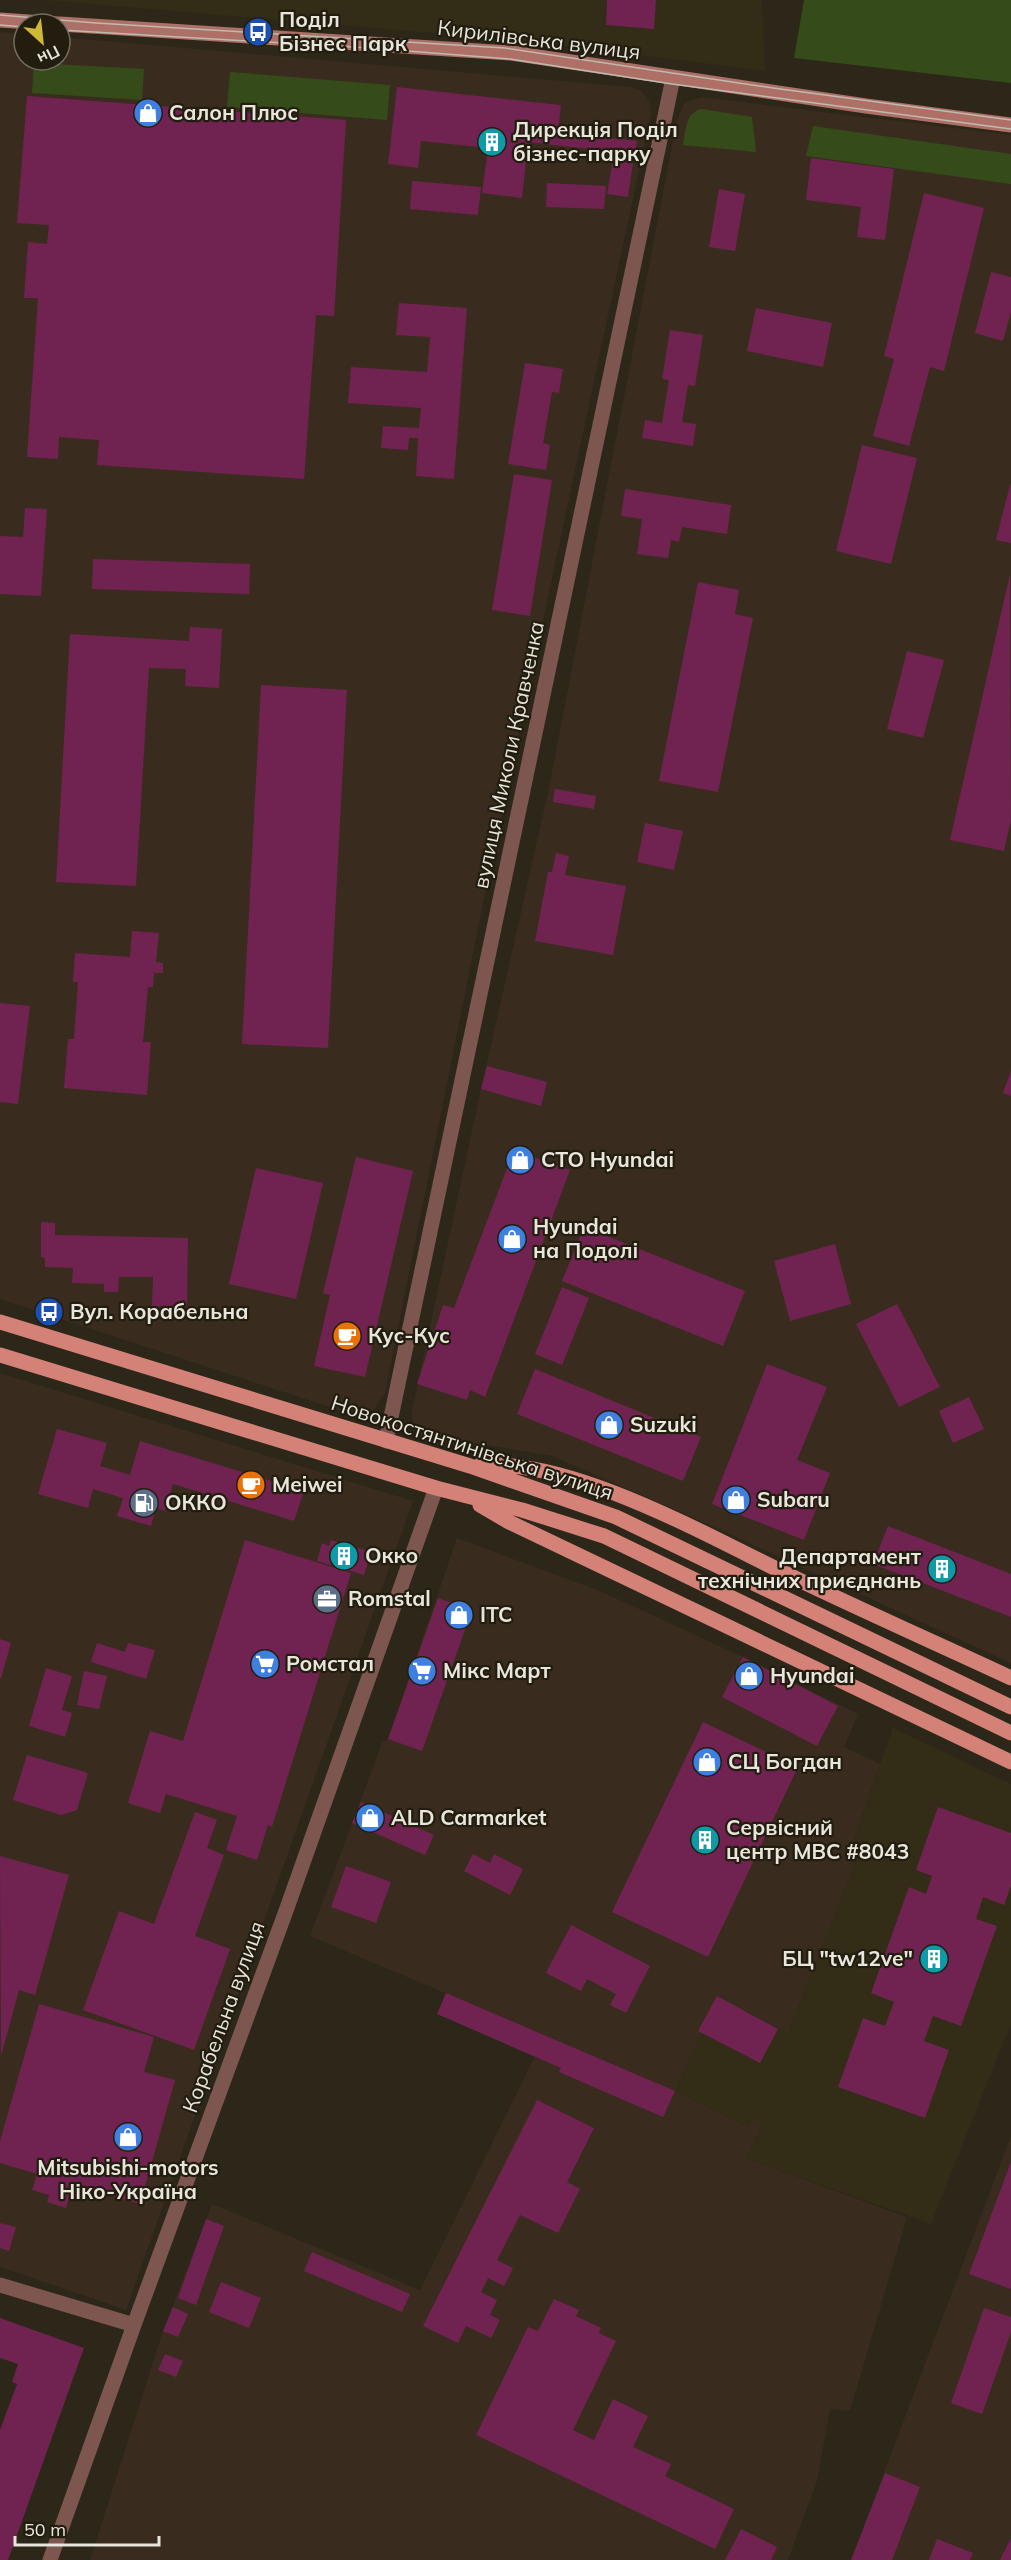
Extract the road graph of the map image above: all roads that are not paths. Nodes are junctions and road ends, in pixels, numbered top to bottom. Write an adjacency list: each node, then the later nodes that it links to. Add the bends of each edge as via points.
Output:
1 (72, 25): 2 (main road, Кирилівська вулиця, via 511,53)
2 (673, 78): 3 (main road, Кирилівська вулиця); 6 (street, вулиця Миколи Кравченка)
3 (1011, 125)
4 (0, 1322): 6 (main road, Новокостянтинівська вулиця)
5 (0, 1355): 8 (main road, Новокостянтинівська вулиця)
6 (386, 1441): 7 (main road, Новокостянтинівська вулиця)
7 (470, 1466): 10 (main road, via 499,1464 543,1472 623,1497); 11 (main road, Новокостянтинівська вулиця, via 616,1517)
8 (436, 1488): 9 (main road, Новокостянтинівська вулиця); 15 (street, Корабельна вулиця)
9 (467, 1497): 12 (main road, Новокостянтинівська вулиця, via 604,1536); 13 (main road, via 509,1522)
10 (1011, 1678)
11 (1011, 1707)
12 (1011, 1733)
13 (1011, 1762)
14 (0, 2285): 15 (street)
15 (134, 2325): 16 (street, Корабельна вулиця)
16 (50, 2560)

